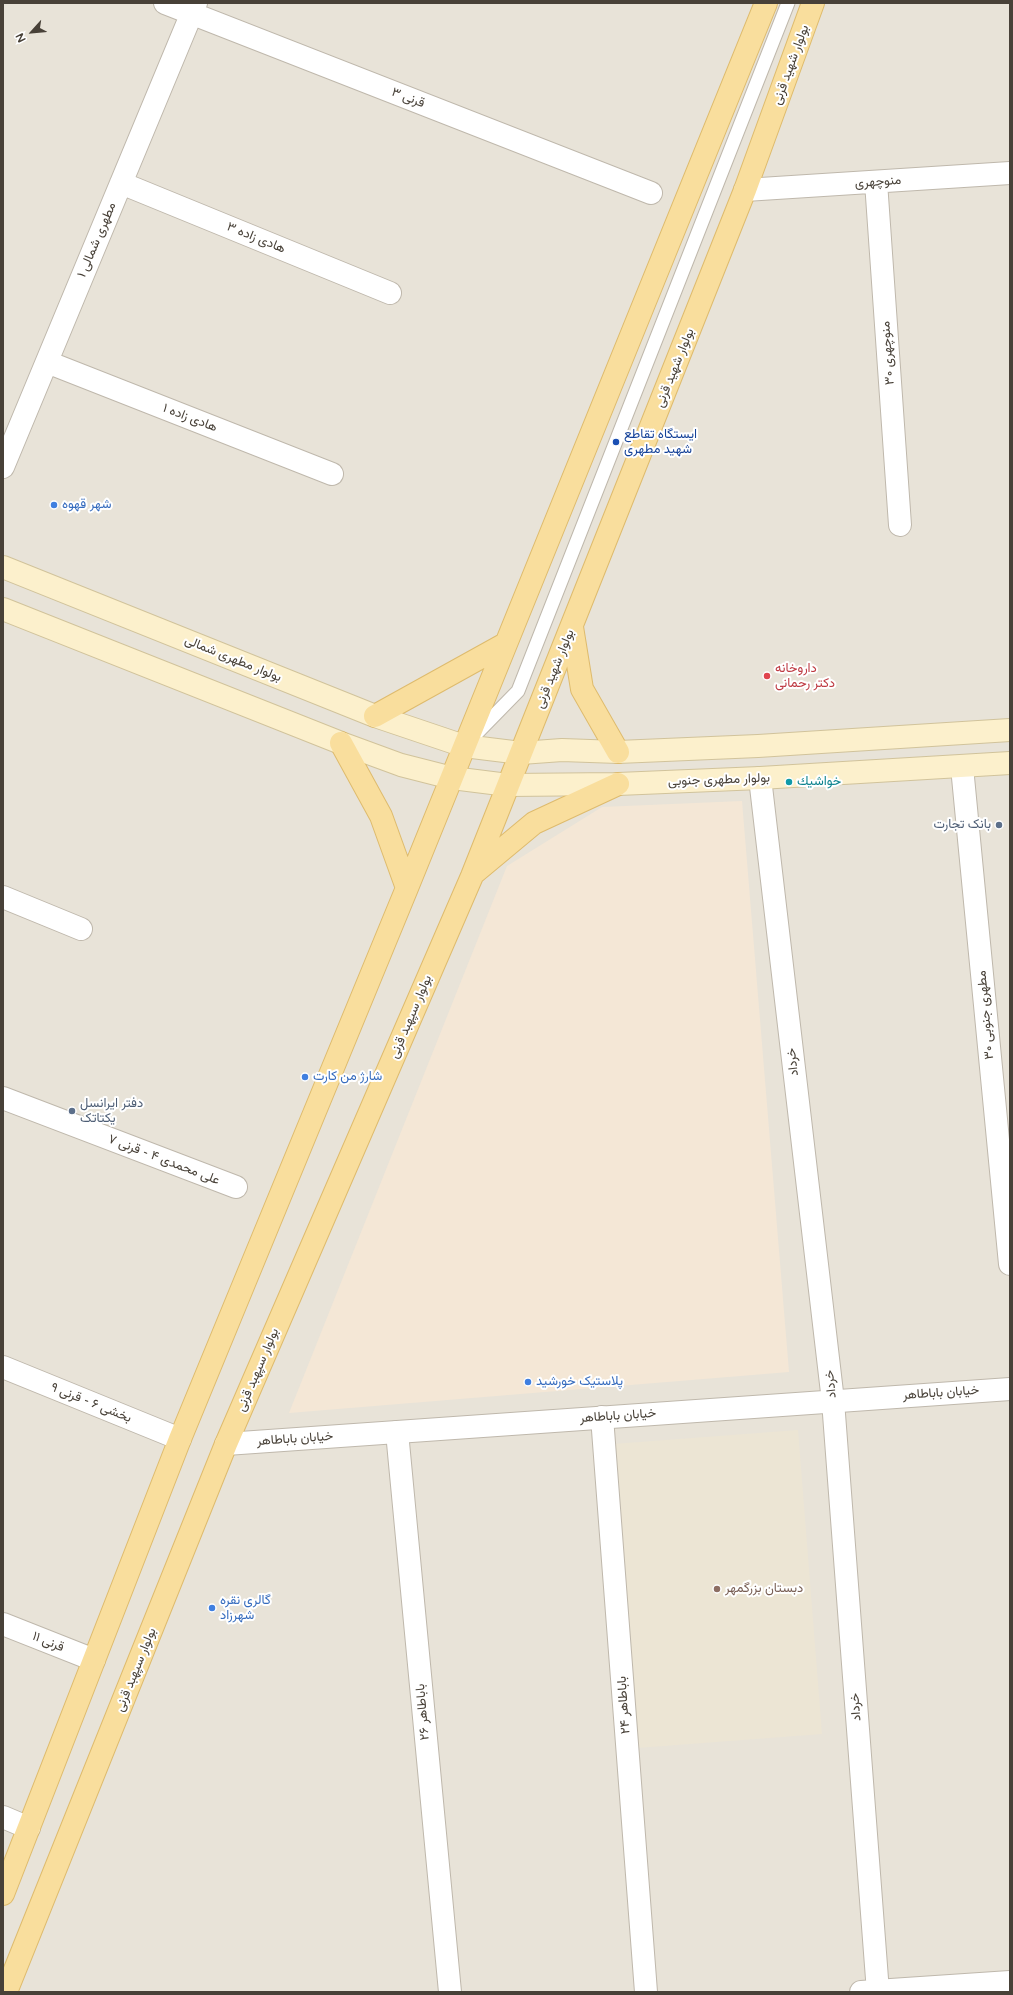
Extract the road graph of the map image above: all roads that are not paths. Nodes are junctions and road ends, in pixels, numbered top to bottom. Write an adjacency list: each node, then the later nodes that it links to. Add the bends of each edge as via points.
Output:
1 (165, 3): 5 (street, قرنی ۳)
2 (766, 3): 19 (main road)
3 (788, 3): 23 (lane, via 518,691)
4 (813, 3): 9 (main road, بولوار شهید قرنی)
5 (194, 8): 8 (street, مطهری شمالی ۱); 10 (street, قرنی ۳)
6 (1010, 173): 7 (street, منوچهری)
7 (876, 182): 9 (street, منوچهری); 15 (street, منوچهری ۳۰)
8 (121, 184): 11 (street, هادی زاده ۳); 12 (street, مطهری شمالی ۱)
9 (745, 190): 18 (main road, بولوار شهید قرنی)
10 (651, 193)
11 (390, 294)
12 (47, 362): 13 (street, مطهری شمالی ۱); 14 (street, هادی زاده ۱)
13 (3, 467)
14 (332, 474)
15 (900, 525)
16 (3, 566): 20 (main road, بولوار مطهری شمالی)
17 (3, 609): 22 (main road)
18 (572, 627): 24 (main road, بولوار شهید قرنی); 25 (main road, via 582,689)
19 (504, 644): 20 (main road); 23 (main road)
20 (375, 716): 23 (main road, بولوار مطهری شمالی)
21 (1010, 730): 25 (main road)
22 (341, 743): 28 (main road, via 401,766); 33 (main road, via 381,816)
23 (464, 746): 24 (main road); 28 (main road)
24 (521, 752): 25 (main road); 31 (main road, بولوار سپهبد قرنی)
25 (618, 752)
26 (1010, 763): 27 (main road, بولوار مطهری جنوبی)
27 (962, 767): 29 (main road, بولوار مطهری جنوبی); 38 (street, مطهری جنوبی ۳۰)
28 (452, 778): 31 (main road, بولوار مطهری جنوبی); 33 (main road)
29 (760, 778): 30 (main road, بولوار مطهری جنوبی); 41 (street, خرداد)
30 (618, 784): 31 (main road, بولوار مطهری جنوبی); 32 (main road, via 534,823)
31 (508, 785): 32 (main road, بولوار سپهبد قرنی)
32 (472, 876): 45 (main road, بولوار سپهبد قرنی)
33 (407, 888): 44 (main road)
34 (3, 897): 35 (street)
35 (82, 929)
36 (3, 1098): 37 (street, علی محمدی ۴ - قرنی ۷)
37 (236, 1187)
38 (1010, 1264)
39 (3, 1367): 44 (street, بخشی ۶ - قرنی ۹)
40 (1010, 1389): 41 (street, خیابان باباطاهر)
41 (833, 1401): 42 (street, خیابان باباطاهر); 55 (street, خرداد)
42 (602, 1417): 43 (street, خیابان باباطاهر); 54 (street, باباطاهر ۲۴)
43 (397, 1432): 45 (street, خیابان باباطاهر); 53 (street, باباطاهر ۲۶)
44 (180, 1439): 47 (main road)
45 (226, 1444): 52 (main road, بولوار سپهبد قرنی)
46 (3, 1624): 47 (street, قرنی ۱۱)
47 (94, 1660): 49 (main road)
48 (3, 1817): 49 (street)
49 (29, 1828): 50 (main road)
50 (3, 1894)
51 (1010, 1982): 55 (street)
52 (6, 1992)
53 (450, 1992)
54 (646, 1992)
55 (873, 1992)

